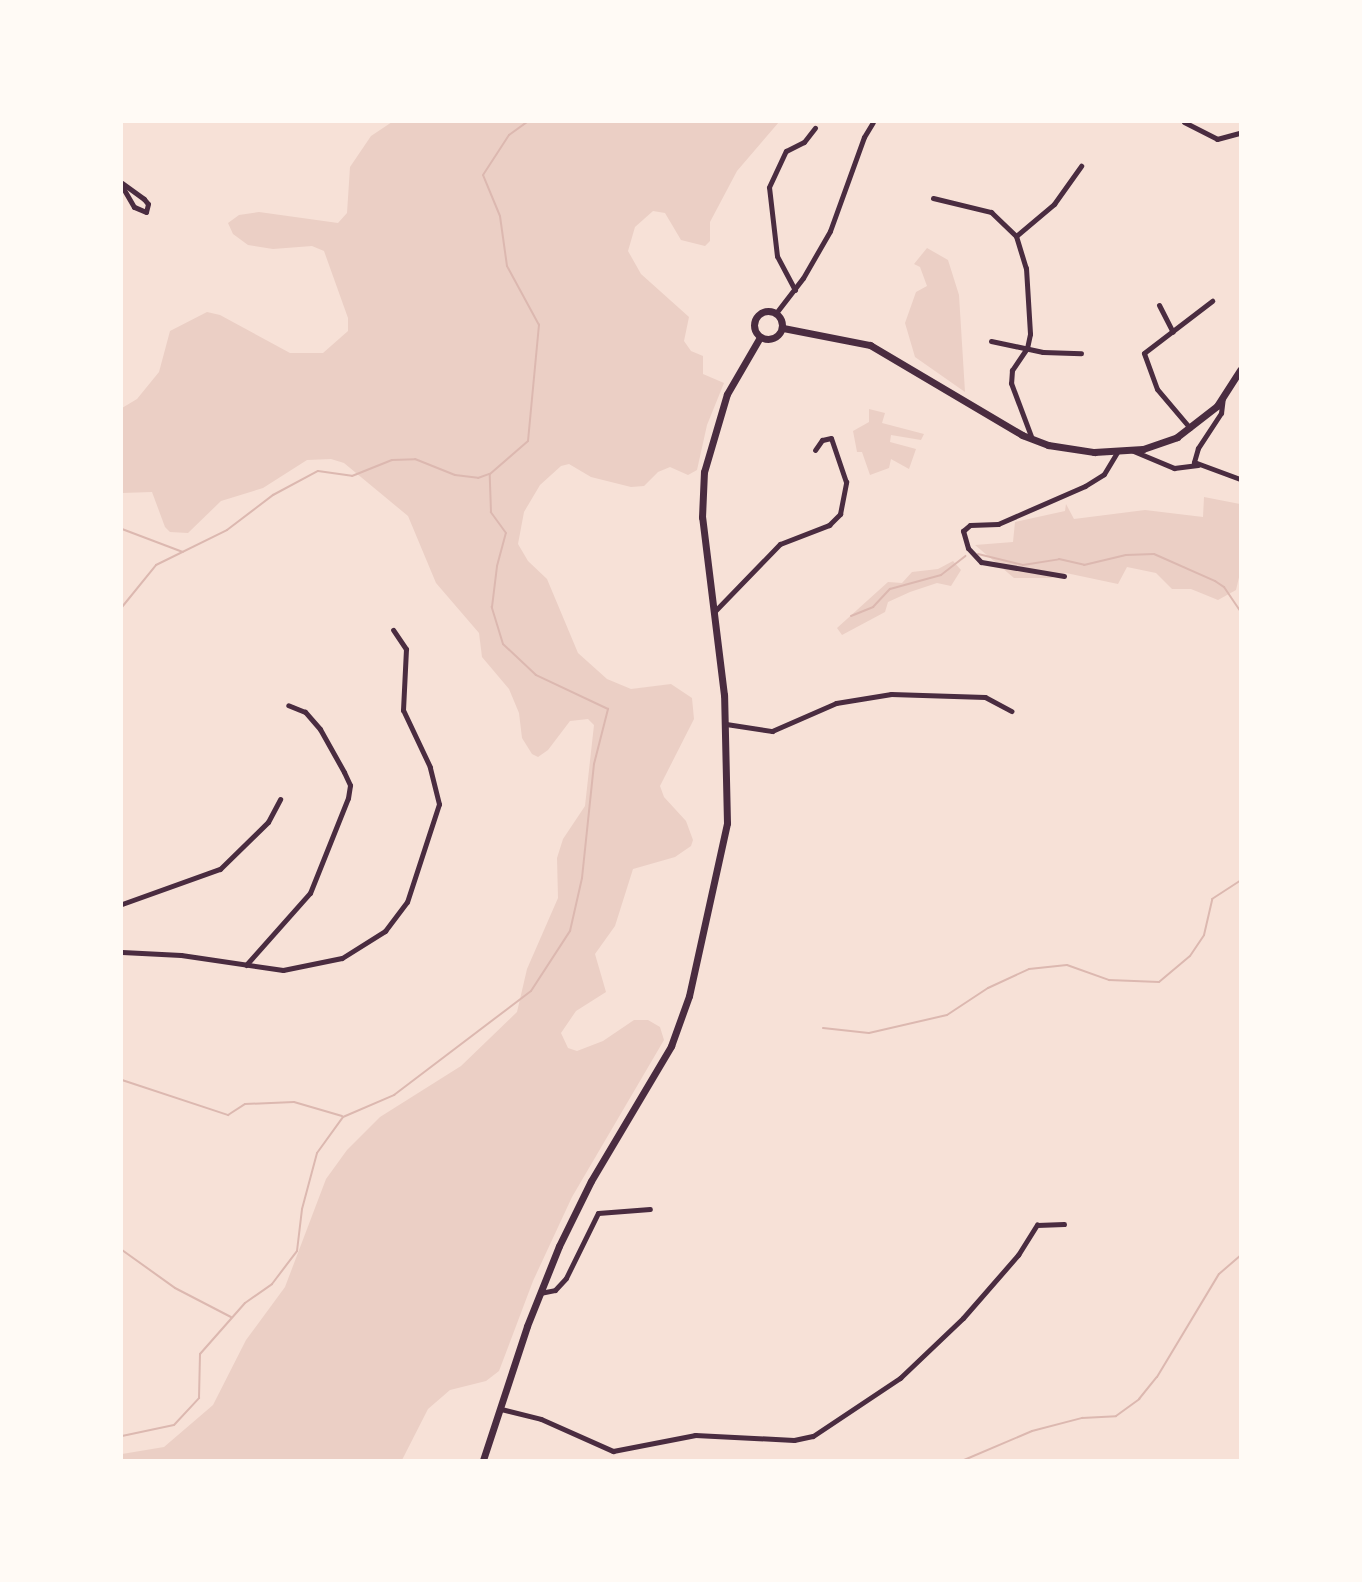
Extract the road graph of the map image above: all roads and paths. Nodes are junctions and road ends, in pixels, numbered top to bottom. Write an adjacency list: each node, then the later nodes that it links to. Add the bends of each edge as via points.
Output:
1 (873, 122): 10 (street, via 830,231)
2 (1184, 122): 3 (street)
3 (1194, 124): 5 (street, via 1217,139)
4 (815, 128): 10 (street, via 804,141 786,152 769,187 777,256)
5 (1240, 133)
6 (1081, 166): 9 (street, via 1054,204)
7 (122, 185): 7 (street, via 134,207 146,212 148,204 144,199)
8 (933, 198): 9 (street, via 991,212)
9 (1016, 236): 18 (street, via 1026,268)
10 (795, 290): 13 (street)
11 (1212, 301): 15 (street)
12 (1159, 305): 15 (street)
13 (776, 312): 14 (street); 16 (street, via 764,311 755,318 754,327)
14 (783, 328): 16 (street, via 772,338); 23 (street, via 870,345)
15 (1173, 332): 22 (street, via 1143,353 1157,389)
16 (760, 337): 30 (street, via 727,394 704,472 702,517)
17 (991, 341): 18 (street)
18 (1027, 348): 19 (street); 23 (street, via 1011,376)
19 (1081, 353)
20 (1240, 370): 21 (street)
21 (1223, 397): 22 (street); 27 (street, via 1221,412 1194,455)
22 (1190, 428): 25 (street, via 1157,445)
23 (1033, 440): 26 (street, via 1094,452)
24 (815, 450): 30 (street, via 822,440 831,438 846,482 840,514 829,525 780,544)
25 (1131, 450): 26 (street); 27 (street, via 1174,468)
26 (1117, 452): 29 (street, via 1104,474 1085,486 998,524 970,525 963,531 968,548 981,562)
27 (1198, 465): 28 (street)
28 (1240, 479)
29 (1064, 576)
30 (714, 612): 34 (street)
31 (393, 630): 38 (street, via 406,649 403,710 430,767 439,804 406,902 386,931 342,958 283,970)
32 (288, 705): 38 (street, via 305,712 320,729 347,778 348,798 310,893)
33 (1011, 711): 34 (street, via 985,697 891,694 836,703 772,731)
34 (726, 724): 41 (street, via 724,847 681,1024 591,1180)
35 (280, 799): 36 (street, via 268,822 220,869)
36 (122, 904)
37 (122, 952): 38 (street, via 181,955)
38 (246, 965)
39 (651, 1209): 41 (street, via 598,1213 566,1278 555,1290)
40 (1064, 1224): 42 (street, via 1037,1225 1018,1255 963,1318 900,1378 813,1436 794,1440 695,1435 613,1451 541,1419)
41 (540, 1293): 42 (street)
42 (501, 1409): 43 (street)
43 (483, 1461)

